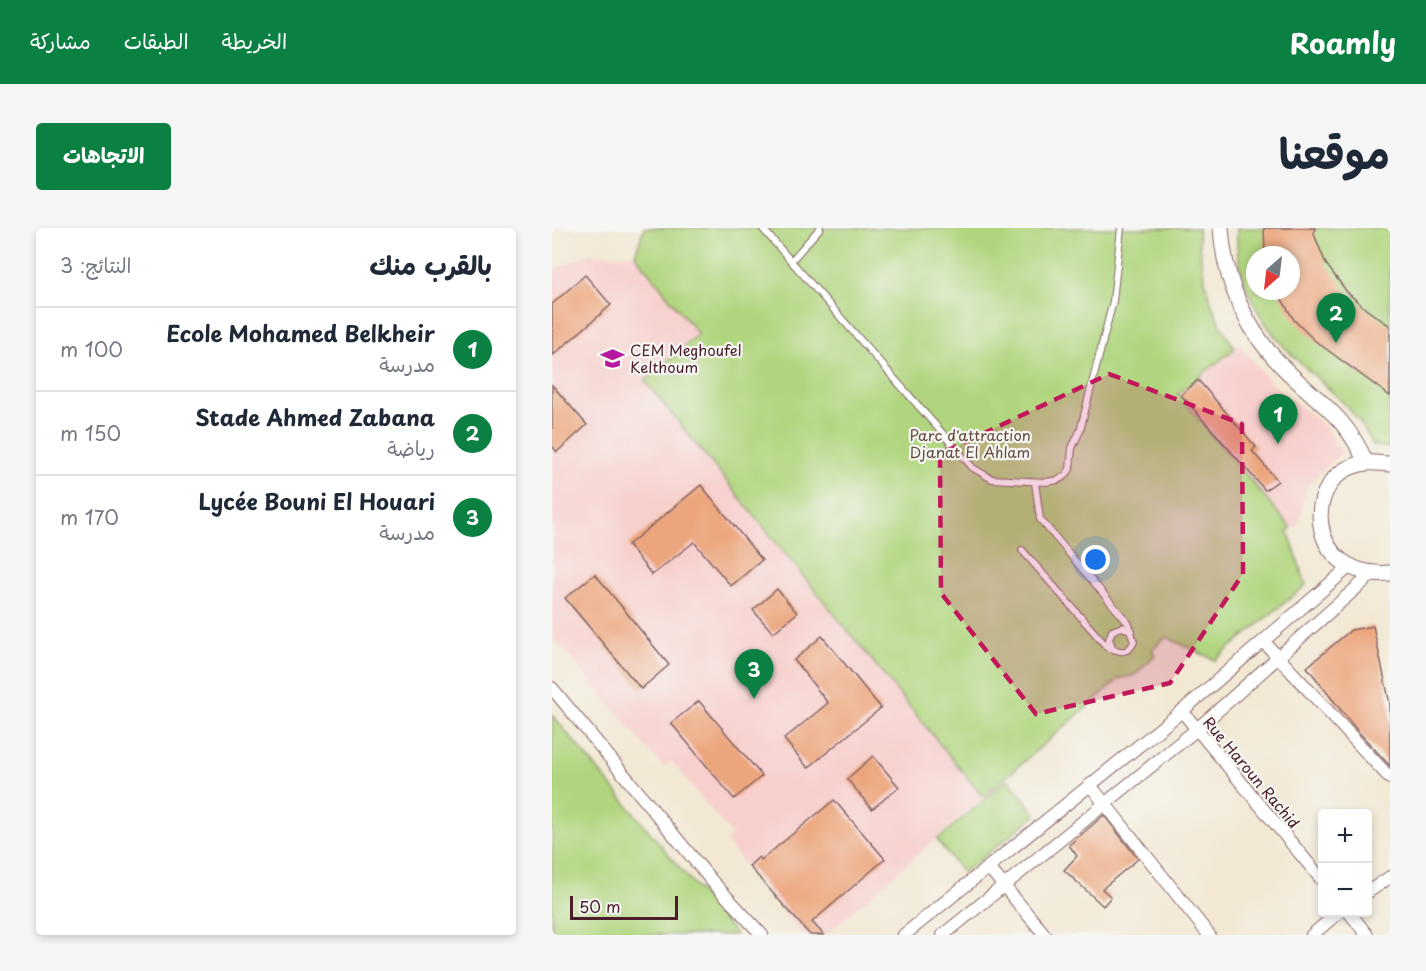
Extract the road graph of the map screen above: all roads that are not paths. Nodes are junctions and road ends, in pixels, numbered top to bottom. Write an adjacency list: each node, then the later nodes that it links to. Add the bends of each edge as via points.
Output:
1 (762, 228): 5 (lane)
2 (820, 228): 5 (lane)
3 (1121, 228): 8 (lane, via 1113,302 1072,448 1070,468 1058,480)
4 (1221, 228): 6 (street, via 1222,255 1230,285 1254,331 1279,364 1329,406 1356,439)
5 (792, 260): 8 (lane, via 973,468 992,479)
6 (1366, 463): 7 (street); 10 (street, via 1344,472 1328,488 1320,506 1319,524 1329,550)
7 (1390, 464)
8 (1035, 482): 13 (lane, via 1040,519 1128,623)
9 (1022, 550): 15 (lane, via 1102,642)
10 (1348, 568): 12 (street); 14 (street)
11 (1390, 573): 12 (street)
12 (1371, 575): 16 (street)
13 (1133, 634): 15 (lane, via 1129,650); 15 (lane, via 1126,628 1116,628 1109,639)
14 (1264, 642): 16 (street); 18 (street)
15 (1113, 649)
16 (1280, 658): 19 (street); 20 (street)
17 (552, 688): 30 (street, via 711,880)
18 (1182, 711): 19 (street, Rue Haroun Rachid); 21 (street)
19 (1197, 729): 22 (street); 24 (street, Rue Haroun Rachid)
20 (1390, 778)
21 (1090, 785): 22 (street); 23 (street)
22 (1105, 802): 26 (street); 34 (street)
23 (989, 868): 26 (street); 31 (street)
24 (1318, 874)
25 (1390, 877): 27 (street)
26 (1004, 886): 32 (street); 33 (street)
27 (1372, 889)
28 (1333, 917): 35 (street)
29 (1353, 917): 36 (street)
30 (762, 935)
31 (904, 935)
32 (943, 935)
33 (1045, 935)
34 (1209, 935)
35 (1312, 935)
36 (1367, 935)

